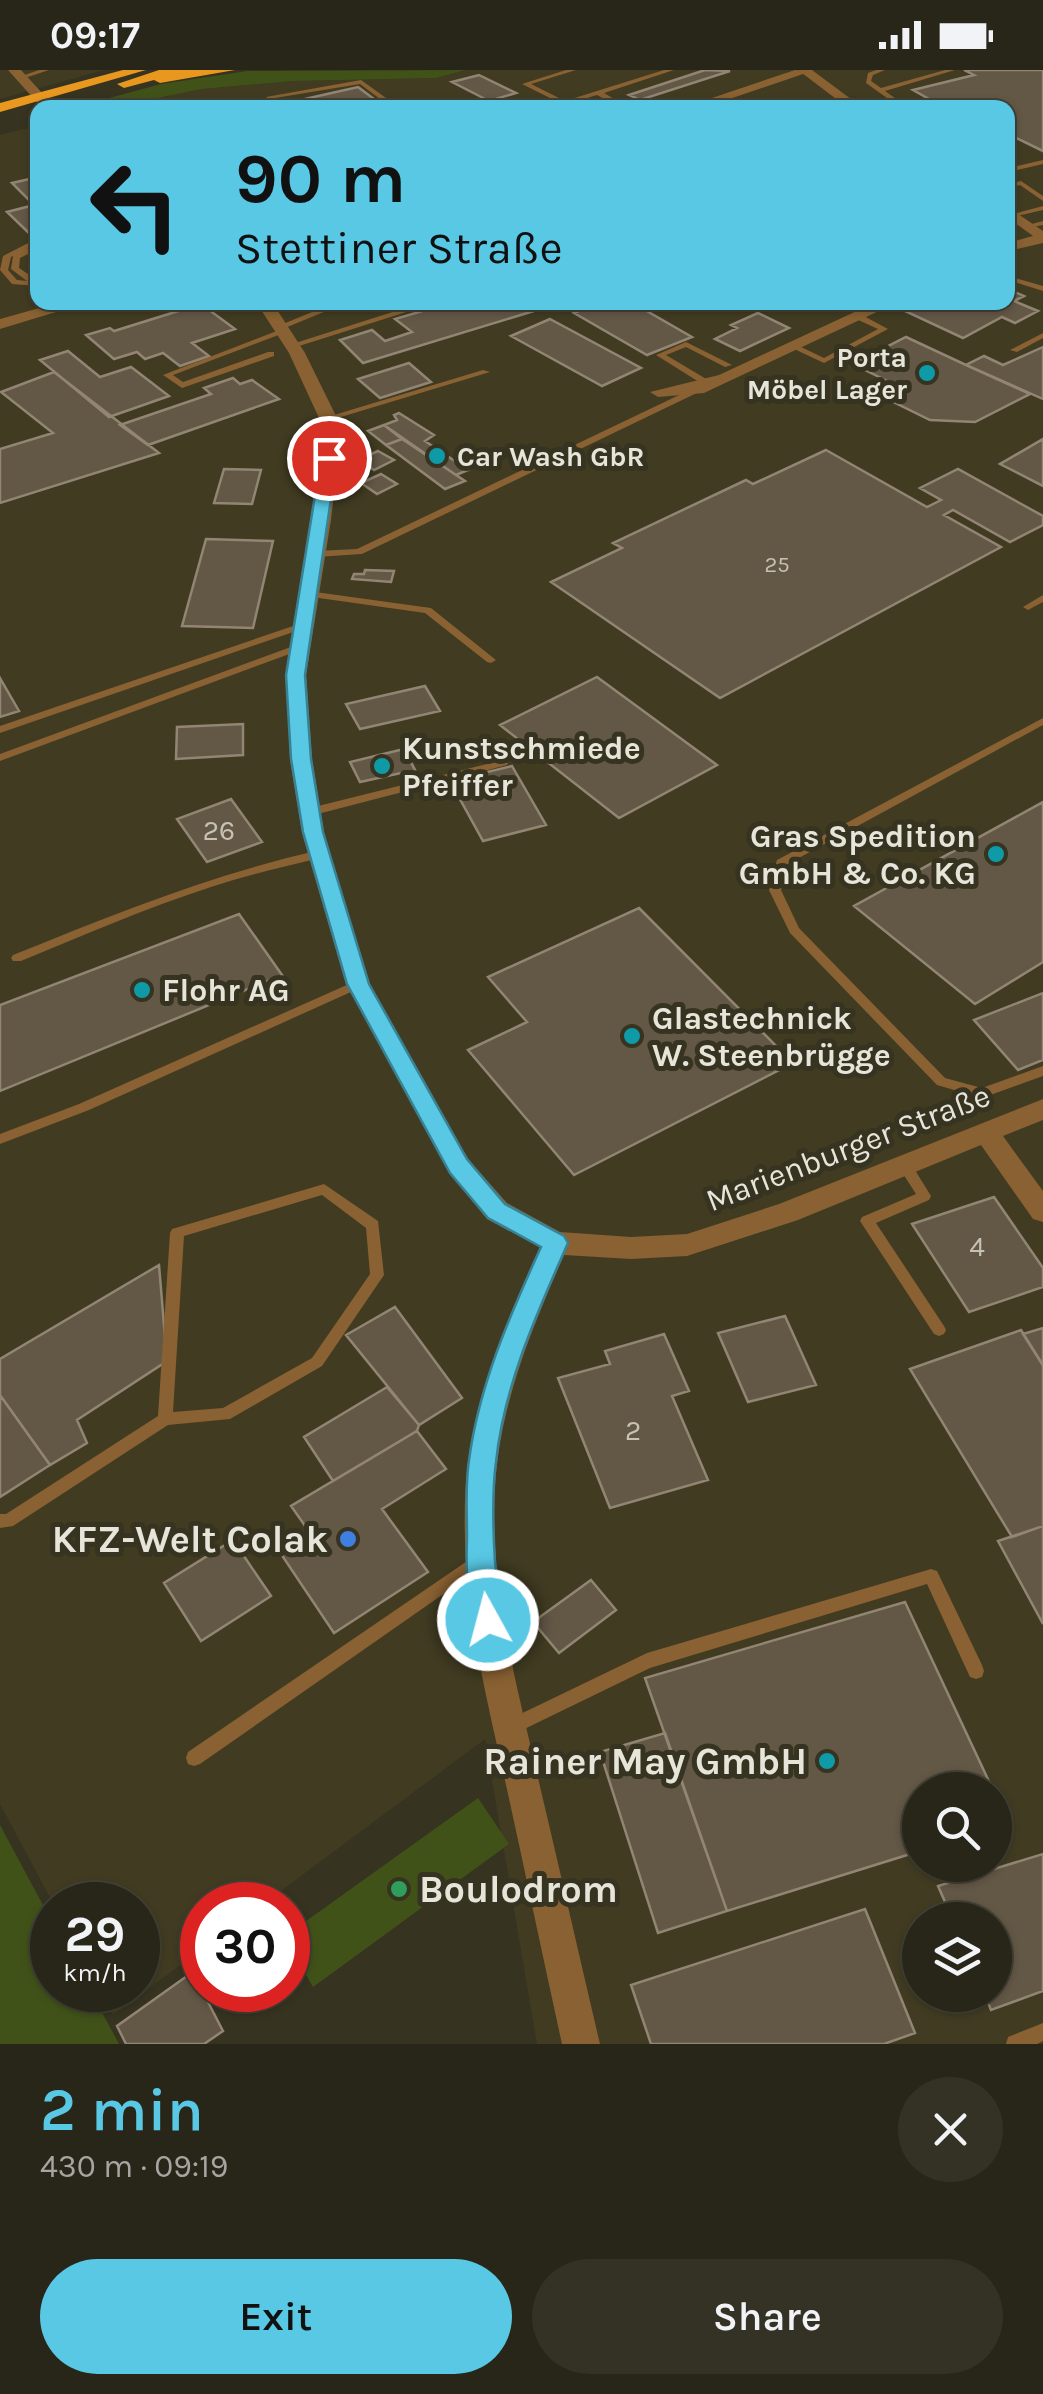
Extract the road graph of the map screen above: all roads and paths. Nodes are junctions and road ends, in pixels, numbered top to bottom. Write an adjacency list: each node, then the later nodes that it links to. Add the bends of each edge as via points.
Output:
1 (46, 70): 10 (lane)
2 (139, 70): 14 (highway)
3 (175, 70): 11 (highway)
4 (228, 70): 11 (highway)
5 (573, 70): 19 (lane, via 525,84)
6 (671, 70): 13 (lane)
7 (806, 70): 22 (street); 23 (street)
8 (882, 70): 12 (lane, via 867,76)
9 (952, 70): 12 (lane)
10 (17, 74): 15 (street)
11 (124, 84): 14 (highway)
12 (880, 90): 24 (lane)
13 (599, 93): 20 (lane); 21 (lane)
14 (62, 96): 16 (highway)
15 (34, 100)
16 (53, 100)
17 (273, 100): 18 (lane, via 269,97 361,82)
18 (387, 100)
19 (558, 100)
20 (574, 100)
21 (612, 100)
22 (714, 100)
23 (847, 100)
24 (894, 100)
25 (30, 107): 26 (highway)
26 (0, 108)
27 (30, 109): 28 (highway)
28 (0, 118)
29 (1043, 162): 30 (lane)
30 (1015, 168)
31 (1015, 185): 32 (lane)
32 (1043, 199)
33 (1043, 208): 34 (lane)
34 (1015, 212)
35 (1036, 225): 36 (street)
36 (1043, 238): 37 (street)
37 (1015, 245)
38 (30, 252): 40 (lane, via 7,256 4,270 15,282)
39 (1015, 280): 41 (lane)
40 (30, 281)
41 (1043, 290)
42 (52, 310): 48 (street)
43 (270, 310): 49 (street)
44 (324, 310): 49 (lane)
45 (397, 310): 49 (lane)
46 (874, 310): 47 (street)
47 (859, 318): 51 (street); 51 (lane, via 884,330 824,361)
48 (0, 324)
49 (286, 334): 53 (lane, via 168,375 182,385); 58 (street)
50 (1043, 335): 52 (lane)
51 (796, 348): 56 (street)
52 (1014, 350)
53 (270, 354)
54 (728, 365): 56 (lane, via 686,344 660,354)
55 (486, 372): 58 (lane)
56 (704, 387): 57 (street); 59 (lane, via 359,552)
57 (658, 392)
58 (328, 418): 59 (street)
59 (316, 554): 60 (street)
60 (308, 594): 63 (street); 64 (lane, via 428,610)
61 (1043, 598): 62 (lane)
62 (1028, 607)
63 (300, 636): 66 (lane); 67 (lane); 69 (street, via 296,675)
64 (491, 660)
65 (1043, 721): 73 (lane, via 781,863 775,890 794,930 940,1082 982,1093)
66 (2, 729)
67 (0, 758)
68 (502, 763): 69 (lane)
69 (310, 812): 70 (street)
70 (320, 854): 71 (lane, via 172,896); 72 (street)
71 (16, 958)
72 (358, 984): 76 (lane); 79 (street, via 458,1166 497,1211)
73 (1043, 1071)
74 (1043, 1108): 75 (street, Marienburger Straße)
75 (988, 1134): 77 (street, Marienburger Straße); 78 (street)
76 (0, 1138)
77 (904, 1166): 79 (street, Marienburger Straße, via 687,1245); 80 (lane, via 924,1196 867,1221)
78 (1043, 1211)
79 (556, 1243): 83 (street, via 517,1328 493,1406 482,1462)
80 (939, 1330)
81 (165, 1419): 81 (lane, via 225,1414 317,1362 378,1275 373,1225 324,1189 178,1233); 82 (lane)
82 (0, 1521)
83 (481, 1559): 85 (street); 86 (lane)
84 (976, 1671): 85 (lane, via 932,1576 647,1661)
85 (510, 1728): 88 (street)
86 (194, 1758)
87 (1043, 2032): 89 (lane)
88 (581, 2044)
89 (1015, 2044)

